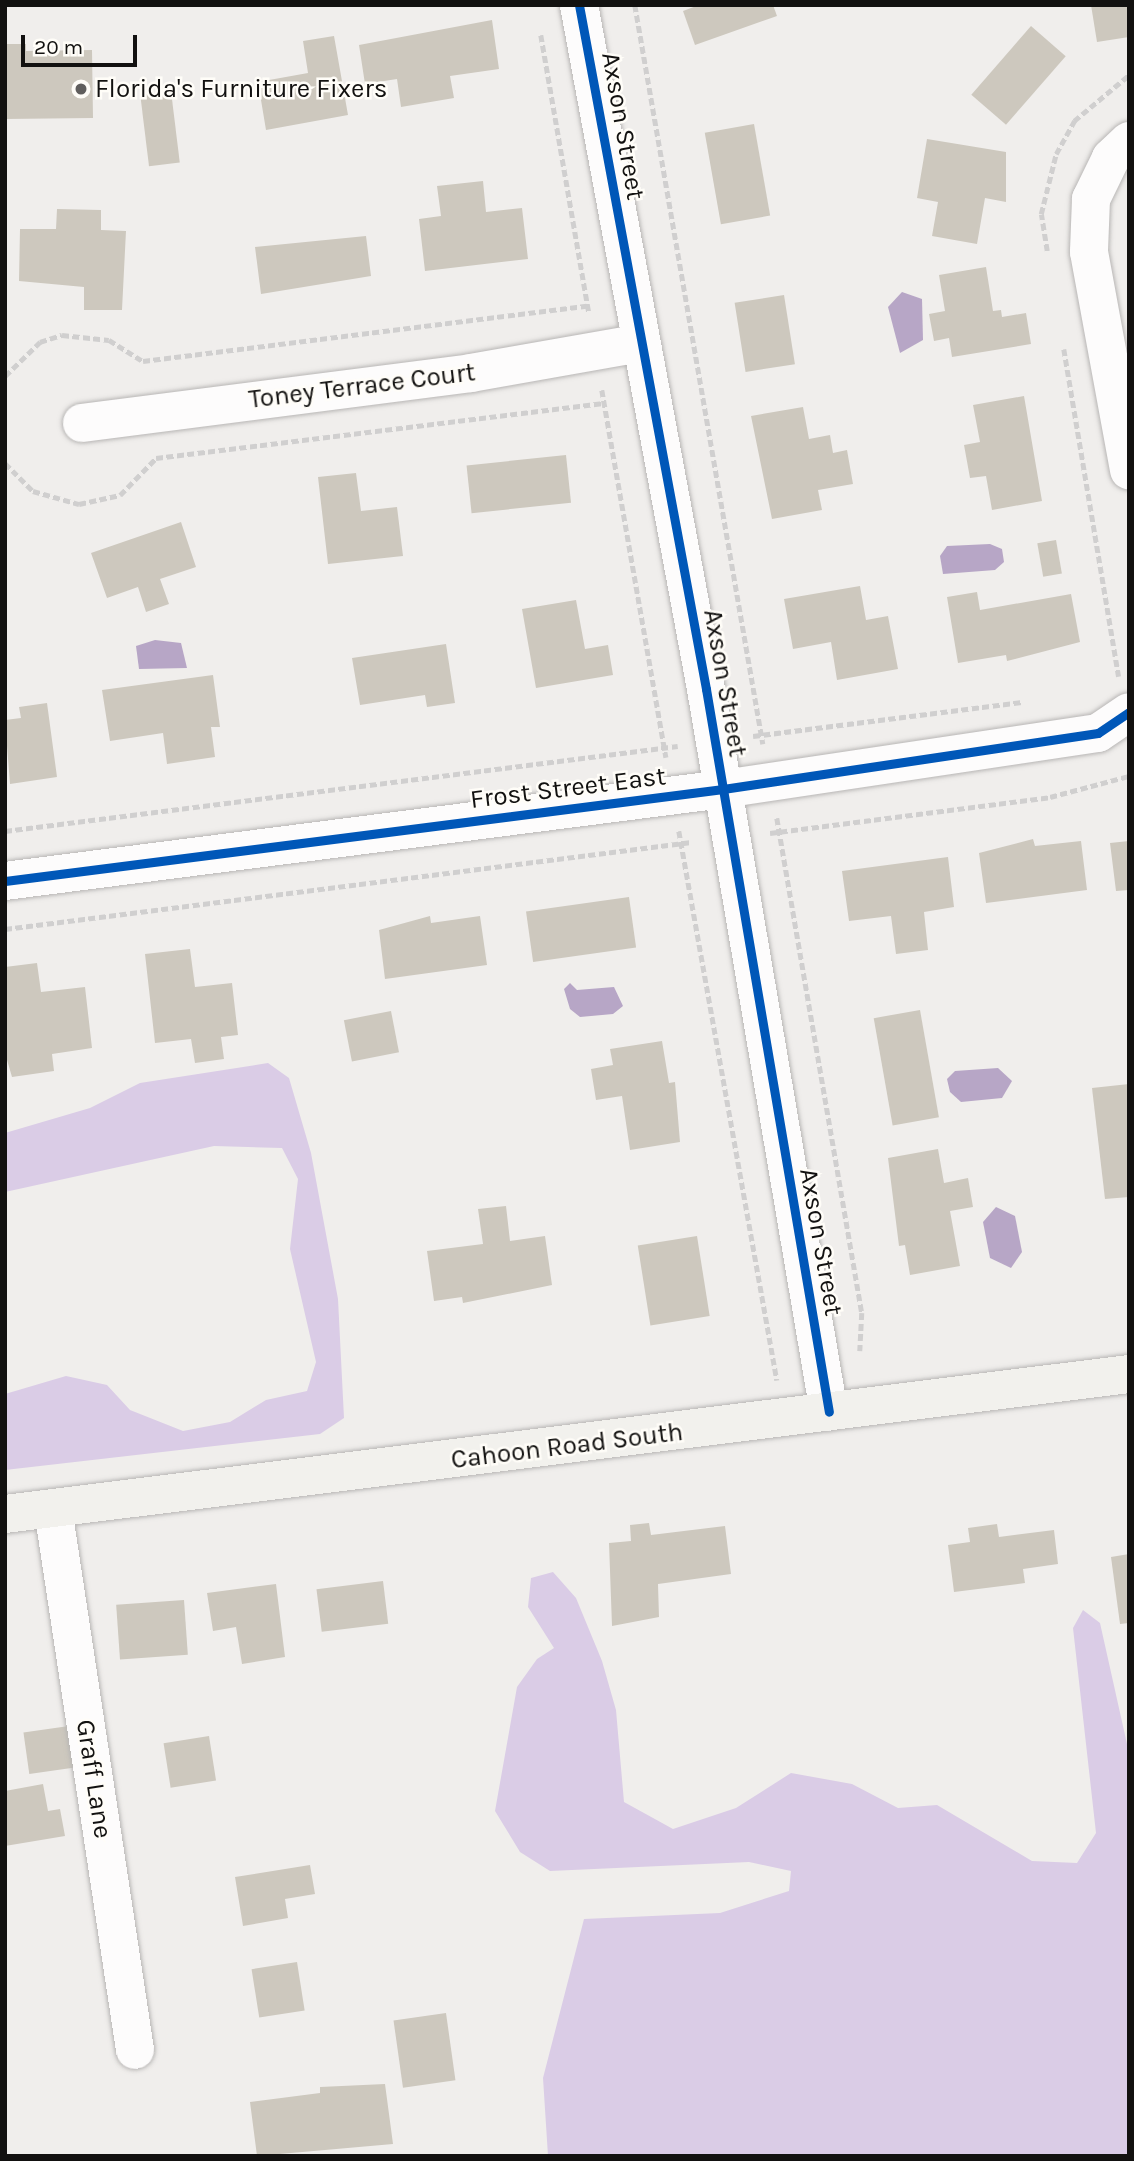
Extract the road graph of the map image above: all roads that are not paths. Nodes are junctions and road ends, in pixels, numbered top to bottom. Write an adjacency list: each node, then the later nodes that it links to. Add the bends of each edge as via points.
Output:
1 (579, 5): 3 (street, Axson Street)
2 (1129, 141): 5 (street, via 1111,158 1091,199 1089,252)
3 (640, 343): 4 (street, Toney Terrace Court); 7 (street, Axson Street)
4 (82, 423)
5 (1129, 470)
6 (1125, 701): 7 (street, Frost Street East, via 1098,733)
7 (723, 789): 8 (street, Frost Street East); 10 (street, Axson Street)
8 (5, 881)
9 (1129, 1374): 10 (main road, Cahoon Road South)
10 (829, 1412): 11 (main road, Cahoon Road South)
11 (53, 1509): 12 (main road, Cahoon Road South); 13 (street, Graff Lane)
12 (5, 1514)
13 (135, 2050)

